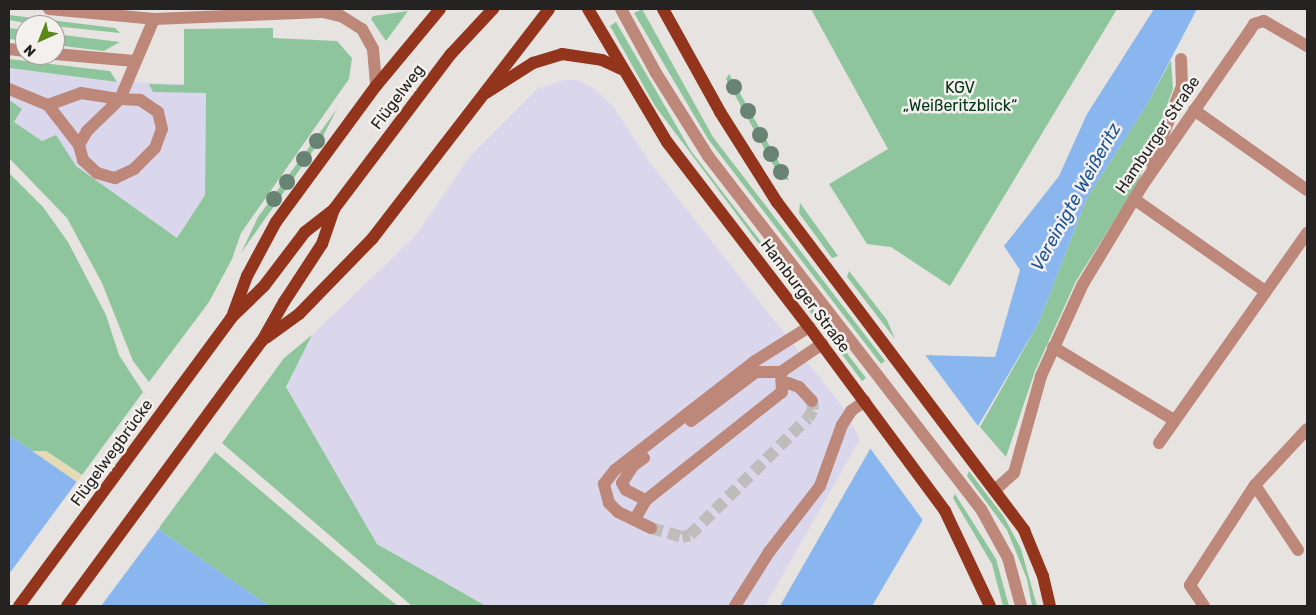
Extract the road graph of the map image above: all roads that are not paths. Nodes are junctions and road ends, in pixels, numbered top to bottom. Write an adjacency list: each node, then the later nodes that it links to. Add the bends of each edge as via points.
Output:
1 (48, 9): 9 (street, Flügelweg)
2 (440, 9): 15 (main road)
3 (493, 9): 25 (main road, Flügelweg, via 451,54)
4 (549, 9): 18 (main road)
5 (588, 9): 14 (main road, Hamburger Straße)
6 (621, 9): 49 (street, via 708,156 998,535 1016,582)
7 (663, 9): 40 (main road, Hamburger Straße, via 777,202)
8 (326, 10): 9 (street, Flügelweg); 15 (street, Flügelweg, via 362,29 373,49)
9 (154, 19): 13 (street)
10 (1307, 46): 20 (street, Hamburger Straße, via 1264,22 1254,24)
11 (65, 55): 13 (street)
12 (1181, 59): 22 (street, via 1182,86)
13 (134, 61): 17 (street)
14 (621, 69): 18 (main road, via 602,60 562,54 533,63); 29 (main road, Hamburger Straße, via 667,142)
15 (376, 86): 28 (main road, via 276,222 247,276)
16 (9, 89): 19 (street)
17 (120, 99): 19 (street, via 80,93); 21 (street, via 87,131); 21 (street, via 140,100 158,112 162,129 155,148 134,169 115,178 97,173 83,160)
18 (476, 99): 30 (main road, via 372,239 299,314)
19 (48, 105): 21 (street)
20 (1194, 110): 22 (street, Hamburger Straße); 23 (street)
21 (79, 145)
22 (1147, 178): 24 (street, Hamburger Straße)
23 (1307, 190)
24 (1134, 199): 27 (street); 32 (street, Hamburger Straße, via 1083,284)
25 (334, 209): 28 (main road, Flügelweg, via 305,232 264,286); 30 (main road, Flügelweg, via 322,244)
26 (1307, 232): 27 (street)
27 (1265, 291): 36 (street)
28 (231, 318): 45 (main road, Flügelwegbrücke)
29 (810, 327): 31 (main road, Hamburger Straße); 42 (street, via 755,361 615,470 604,484 609,502 618,512)
30 (262, 341): 46 (main road)
31 (822, 344): 33 (street); 35 (main road, Hamburger Straße)
32 (1053, 347): 36 (street); 40 (street, Hamburger Straße, via 1041,376 1014,474)
33 (782, 379): 34 (street, via 799,387); 41 (street, via 782,392); 41 (street, via 756,372 633,466 622,483 626,490)
34 (812, 401)
35 (865, 401): 47 (street, via 851,411 842,425 820,486 769,552); 48 (main road, Hamburger Straße, via 945,511)
36 (1174, 420): 38 (street)
37 (1307, 430): 39 (street)
38 (1159, 443)
39 (1255, 485): 44 (street); 51 (street, via 1190,585)
40 (996, 489): 50 (main road, Hamburger Straße, via 1024,530 1043,576)
41 (646, 500): 42 (street)
42 (635, 519): 43 (street)
43 (651, 528)
44 (1298, 550)
45 (19, 606)
46 (67, 606)
47 (735, 606)
48 (990, 606)
49 (1021, 606)
50 (1050, 606)
51 (1204, 606)

